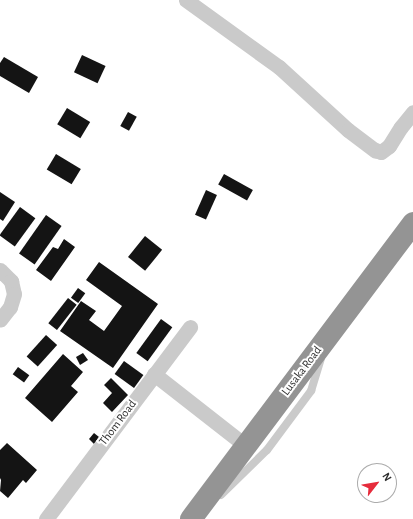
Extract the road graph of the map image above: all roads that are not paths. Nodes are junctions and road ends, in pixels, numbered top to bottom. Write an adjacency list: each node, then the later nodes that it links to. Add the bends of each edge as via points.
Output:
1 (186, 0): 2 (street, via 279,67 358,138 375,150 381,152 389,146)
2 (413, 112)
3 (413, 223): 7 (highway, Lusaka Road)
4 (0, 270): 5 (street, via 11,280 14,294 10,307)
5 (0, 320)
6 (190, 327): 8 (street, Thom Road)
7 (327, 338): 9 (highway, Lusaka Road); 12 (lane, via 311,391 267,450)
8 (154, 374): 9 (street); 10 (street, Thom Road)
9 (246, 446): 11 (highway, Lusaka Road)
10 (46, 519)
11 (190, 519)
12 (196, 519)

